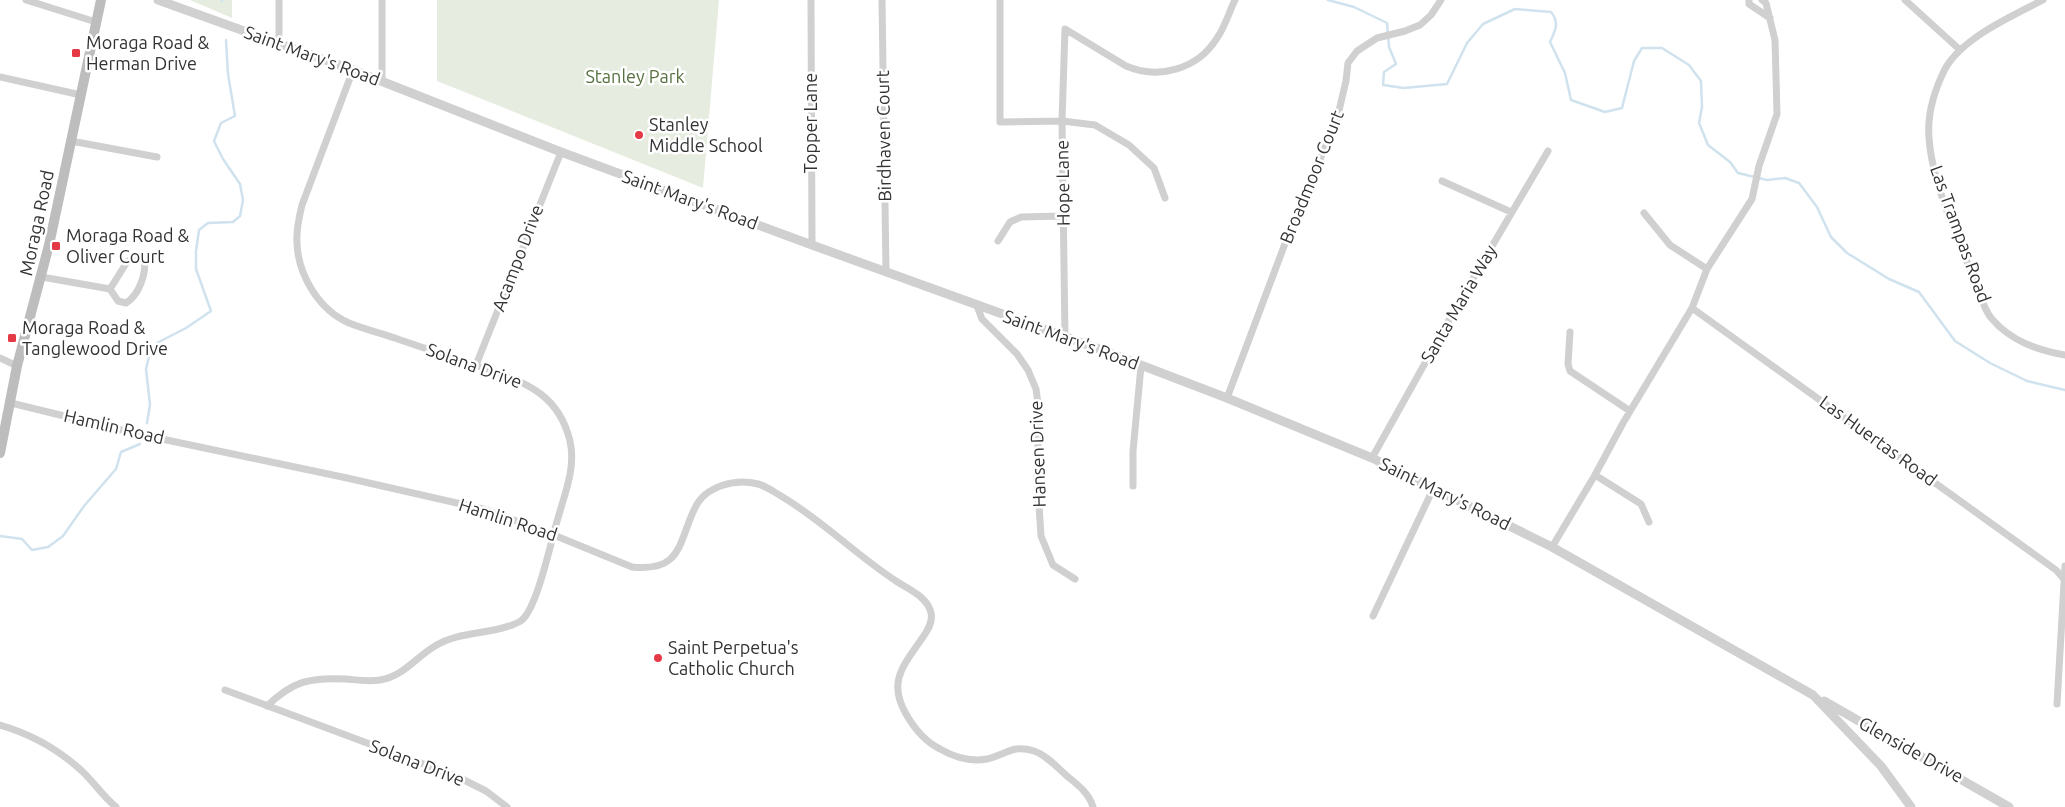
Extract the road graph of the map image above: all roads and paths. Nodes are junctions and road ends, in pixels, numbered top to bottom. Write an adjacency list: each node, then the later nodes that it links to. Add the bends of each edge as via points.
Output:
1 (26, 0): 18 (street)
2 (101, 0): 18 (main road, Moraga Road)
3 (158, 0): 16 (street, Saint Mary's Road)
4 (166, 0): 16 (street)
5 (279, 0): 19 (street)
6 (382, 0): 23 (street)
7 (811, 0): 36 (street, Topper Lane)
8 (882, 0): 38 (street, Birdhaven Court)
9 (1000, 0): 25 (street, via 1000,122)
10 (1235, 0): 25 (street, Hope Lane, via 1217,38 1206,52 1180,69 1164,72 1136,71 1065,29)
11 (1441, 0): 50 (street, Broadmoor Court, via 1420,25 1377,38 1358,51 1348,63 1337,120 1289,233)
12 (1749, 0): 17 (street, via 1749,4)
13 (1762, 0): 17 (street)
14 (1905, 0): 20 (street)
15 (2043, 0): 20 (street, Las Trampas Road)
16 (178, 8): 19 (street, Saint Mary's Road)
17 (1770, 18): 37 (street, via 1776,40 1777,114 1758,166 1752,199)
18 (96, 22): 24 (main road, Moraga Road)
19 (279, 44): 21 (street, Saint Mary's Road)
20 (1960, 49): 45 (street, Las Trampas Road, via 1937,86 1930,115 1929,137 1937,181 1992,319 2021,342 2044,352)
21 (353, 70): 23 (street, Saint Mary's Road); 47 (street, Solana Drive, via 302,204 296,244 301,269 325,306 349,323)
22 (0, 77): 24 (street)
23 (382, 81): 28 (street, Saint Mary's Road)
24 (81, 95): 26 (main road, Moraga Road)
25 (1062, 121): 31 (street, via 1095,125 1128,145 1154,168); 34 (street, Hope Lane)
26 (71, 141): 29 (street); 39 (main road, Moraga Road)
27 (1548, 151): 32 (street, Santa Maria Way)
28 (560, 152): 36 (street, Saint Mary's Road); 47 (street, Acampo Drive)
29 (157, 157)
30 (1442, 181): 32 (street)
31 (1166, 198)
32 (1511, 212): 54 (street, Santa Maria Way)
33 (1644, 213): 37 (street, via 1670,245)
34 (1063, 216): 35 (street, via 1021,217 1010,222); 44 (street, Hope Lane)
35 (998, 240)
36 (812, 245): 38 (street, Saint Mary's Road)
37 (1707, 269): 42 (street)
38 (886, 271): 41 (street, Saint Mary's Road)
39 (42, 277): 40 (street); 48 (main road, Moraga Road)
40 (110, 289): 40 (street, via 118,301 126,303 133,298 145,267 144,258 136,256 127,262)
41 (977, 306): 44 (street, Saint Mary's Road); 63 (street, Hansen Drive, via 982,319 1017,354 1036,389 1041,536 1053,565)
42 (1692, 308): 52 (street); 62 (street, Las Huertas Road)
43 (1570, 332): 52 (street, via 1570,371)
44 (1065, 337): 49 (street, Saint Mary's Road)
45 (2065, 355)
46 (0, 358): 48 (street)
47 (476, 365): 59 (street, Solana Drive, via 536,389 555,407 563,422 570,442 571,462)
48 (17, 366): 51 (main road, Moraga Road)
49 (1140, 366): 50 (street, Saint Mary's Road); 56 (street)
50 (1227, 398): 54 (street, Saint Mary's Road)
51 (11, 403): 53 (main road, Moraga Road); 59 (street, Hamlin Road, via 483,509)
52 (1630, 411): 55 (street)
53 (0, 452)
54 (1372, 458): 57 (street, Saint Mary's Road)
55 (1595, 475): 58 (street, via 1641,504); 60 (street)
56 (1133, 486)
57 (1434, 487): 60 (street, Saint Mary's Road); 64 (street)
58 (1649, 522)
59 (553, 534): 68 (street, Solana Drive, via 530,608 514,625 456,637 435,645 401,673 381,680 318,678 300,682 280,693); 72 (street, Hamlin Road, via 632,567 646,569 666,563 682,544 695,507 709,493 743,481 759,484 801,508 871,565 927,602 932,617 929,628 903,667 896,688 898,701 922,735 939,749 972,760 988,759 1013,748 1033,751 1082,789)
60 (1552, 547): 66 (street, Saint Mary's Road)
61 (2065, 566): 62 (street)
62 (2063, 578): 67 (street)
63 (1075, 579)
64 (1373, 616)
65 (225, 690): 68 (street, Solana Drive)
66 (1813, 695): 73 (street, Saint Mary's Road, via 1882,766); 74 (street, Glenside Drive)
67 (2056, 704)
68 (267, 706): 71 (street, Solana Drive, via 458,777 486,791)
69 (0, 725): 70 (street, via 20,731 59,752)
70 (116, 807)
71 (507, 807)
72 (1092, 807)
73 (1910, 807)
74 (2009, 807)

